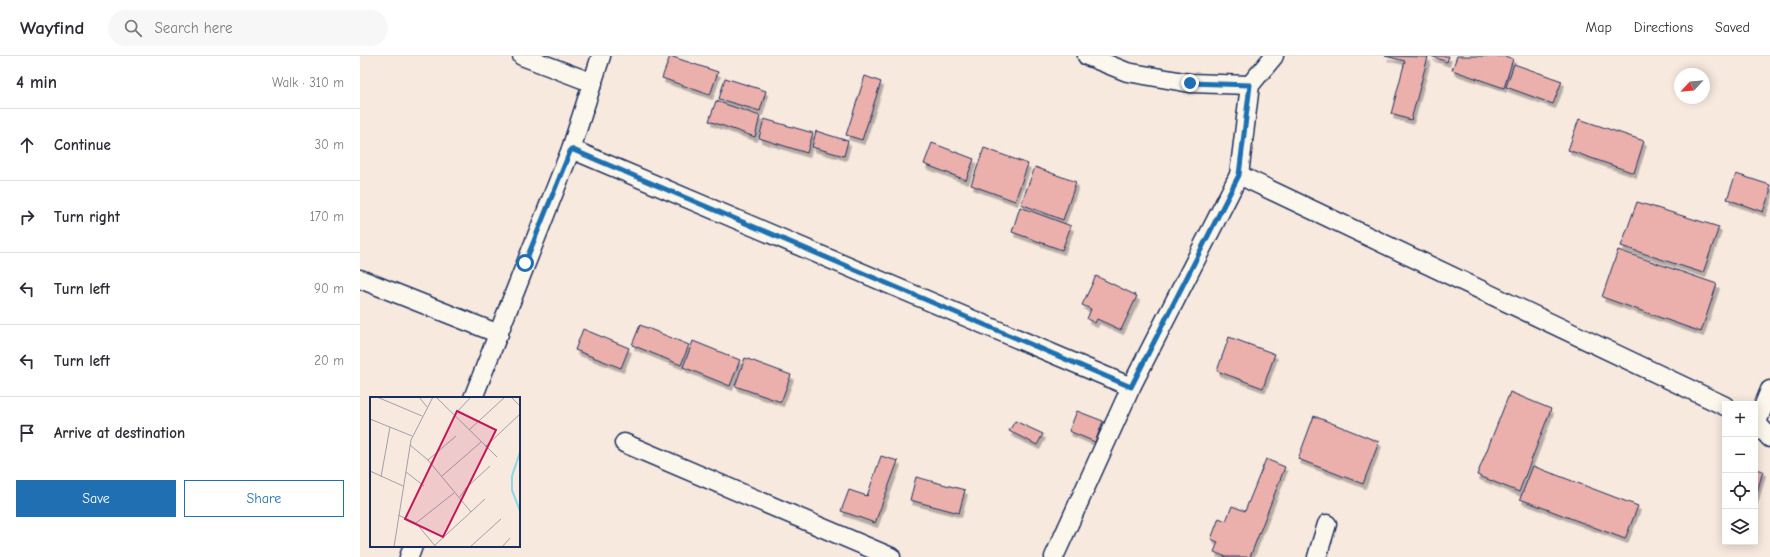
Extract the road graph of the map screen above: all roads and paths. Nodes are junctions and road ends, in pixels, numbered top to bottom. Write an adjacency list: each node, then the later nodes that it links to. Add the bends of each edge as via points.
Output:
1 (522, 56): 5 (street)
2 (601, 56): 5 (street)
3 (1087, 56): 6 (street, via 1127,72 1190,83)
4 (1274, 56): 6 (street)
5 (592, 83): 7 (street)
6 (1250, 85): 8 (street)
7 (571, 149): 10 (street); 11 (street)
8 (1239, 175): 11 (street); 14 (street)
9 (360, 279): 10 (street)
10 (499, 334): 13 (street)
11 (1131, 387): 23 (street)
12 (1770, 390): 15 (street)
13 (473, 397)
14 (1722, 405)
15 (1758, 417)
16 (1758, 423): 17 (street)
17 (1770, 438)
18 (624, 443): 22 (street)
19 (1327, 524): 24 (street)
20 (413, 547): 21 (street)
21 (409, 557)
22 (891, 557)
23 (1054, 557)
24 (1317, 557)

